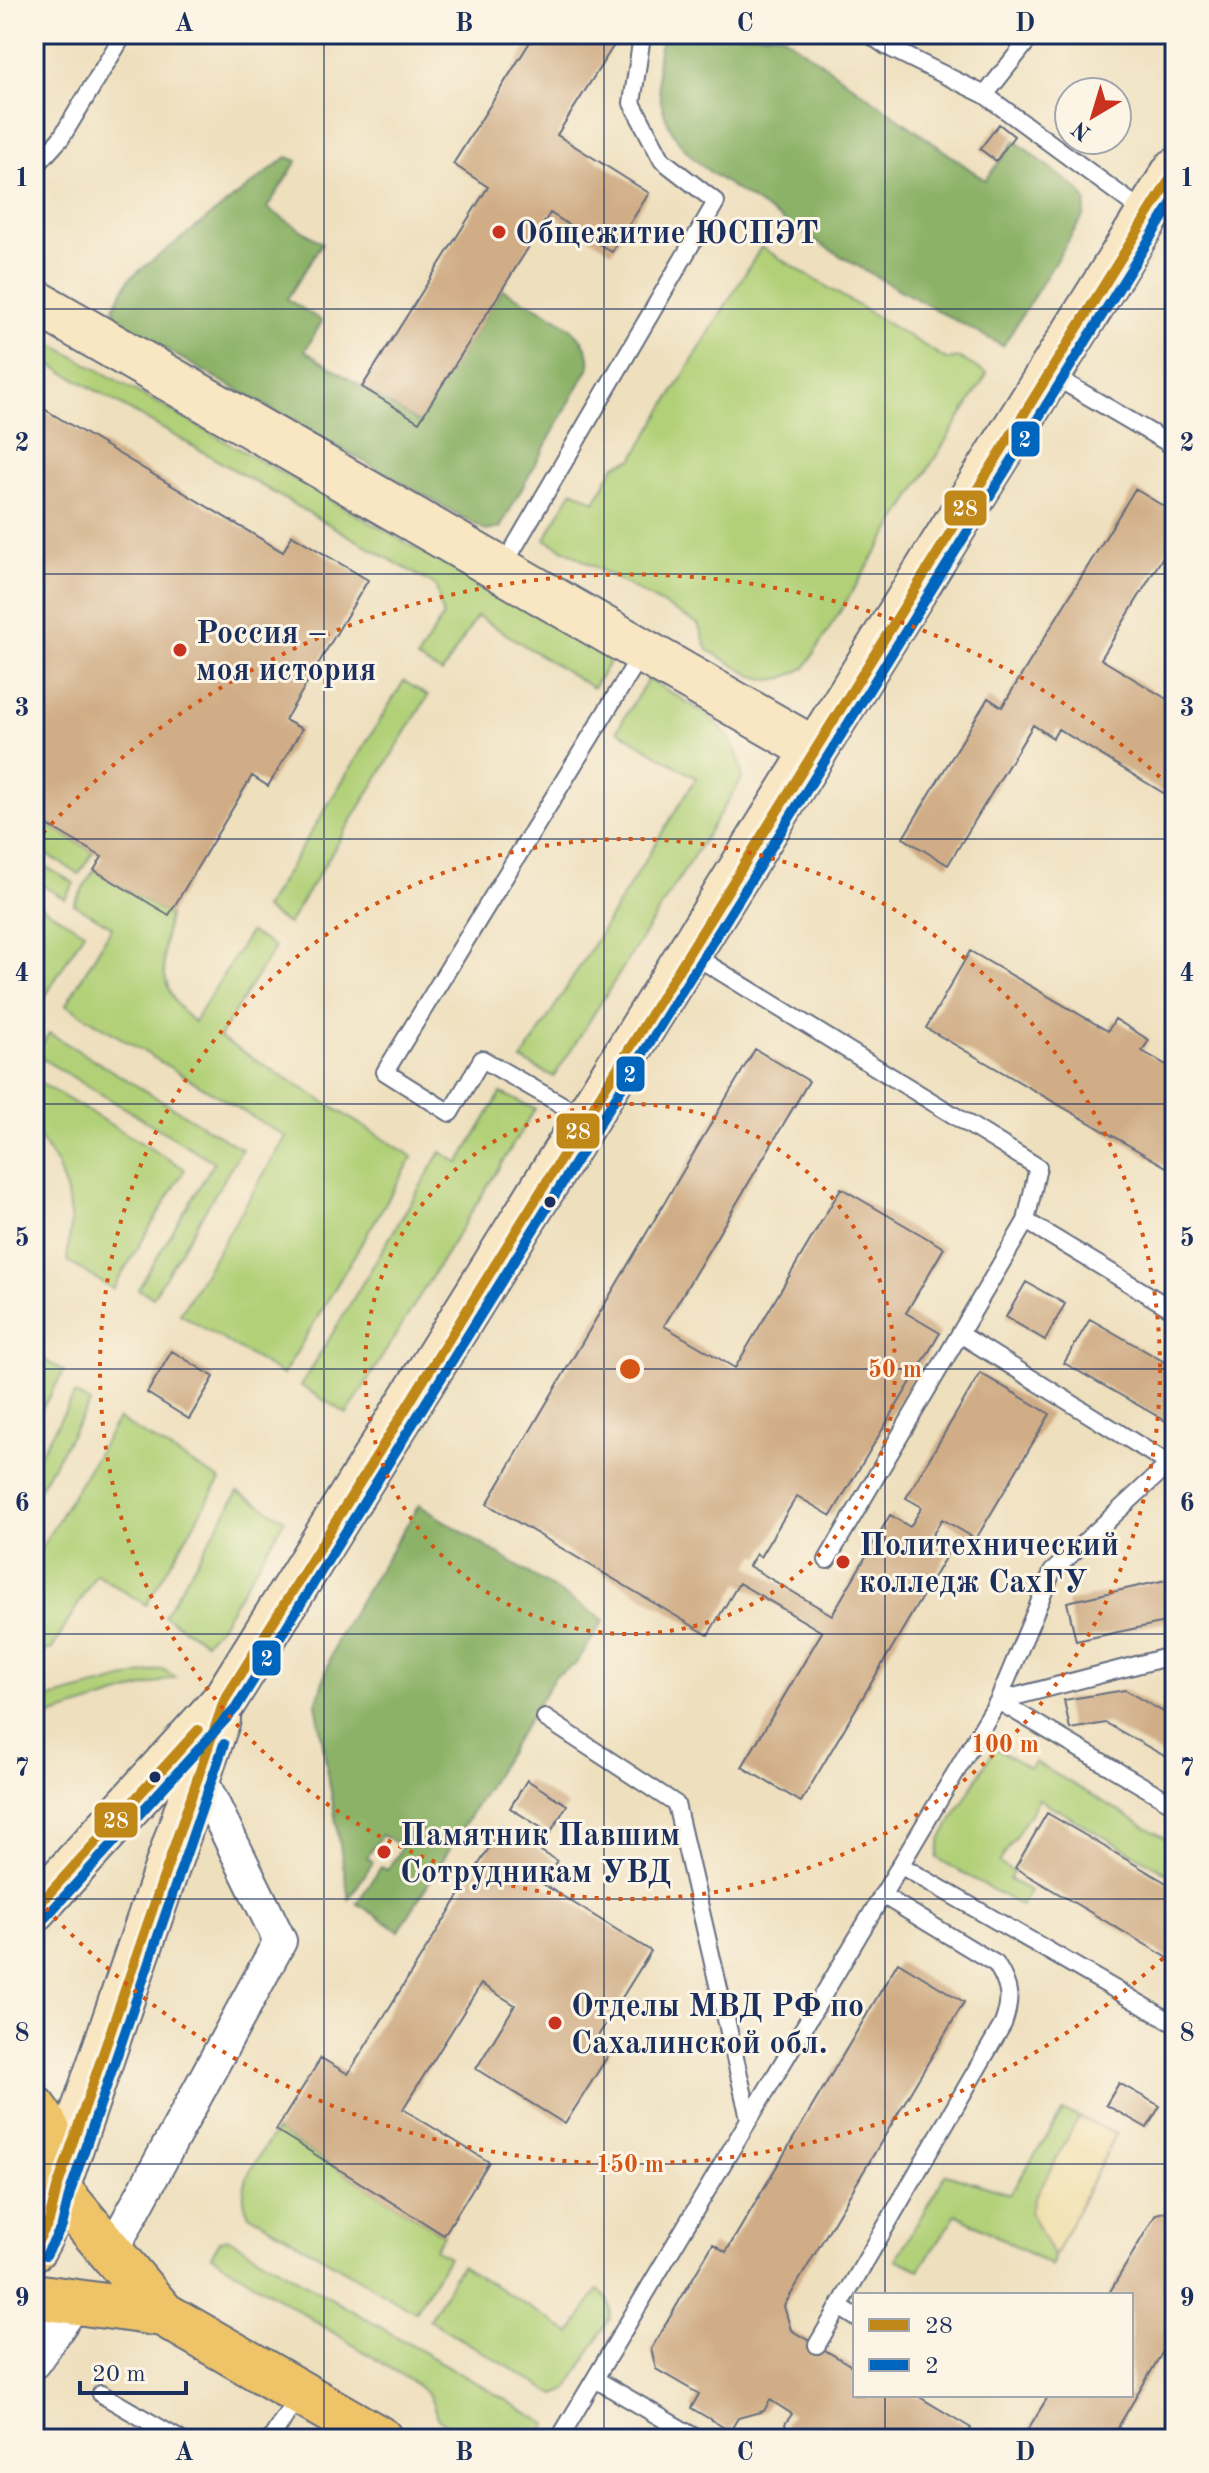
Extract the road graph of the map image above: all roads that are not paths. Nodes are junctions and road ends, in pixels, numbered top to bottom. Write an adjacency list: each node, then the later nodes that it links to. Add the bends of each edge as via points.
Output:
1 (124, 34): 6 (lane, via 61,138)
2 (646, 34): 12 (lane, via 632,103 662,160 716,202)
3 (869, 34): 5 (lane)
4 (1033, 34): 5 (lane)
5 (985, 95): 8 (lane)
6 (34, 168)
7 (1175, 171): 8 (main road)
8 (1146, 214): 10 (main road)
9 (34, 301): 12 (main road)
10 (1049, 374): 11 (lane); 14 (main road)
11 (1175, 447)
12 (501, 570): 13 (main road)
13 (643, 651): 14 (main road); 16 (lane, via 385,1072 450,1113 482,1059)
14 (815, 750): 15 (main road)
15 (689, 952): 16 (main road); 17 (lane, via 1038,1167)
16 (586, 1118): 23 (main road)
17 (1026, 1221): 18 (lane); 19 (lane)
18 (1175, 1311)
19 (960, 1334): 20 (lane); 21 (lane)
20 (1172, 1459): 24 (lane, via 1052,1572)
21 (827, 1560)
22 (1175, 1655): 24 (lane)
23 (224, 1701): 26 (main road); 30 (main road)
24 (998, 1701): 27 (lane); 28 (lane)
25 (545, 1718): 33 (lane, via 676,1804)
26 (199, 1775): 34 (main road); 36 (street, via 280,1941)
27 (1175, 1805)
28 (900, 1865): 29 (lane); 31 (lane)
29 (882, 1895): 33 (lane); 38 (lane, via 996,1964 1008,1982 1010,2004)
30 (34, 1910)
31 (1175, 2024)
32 (34, 2108): 34 (main road, via 55,2153)
33 (749, 2118): 43 (lane)
34 (57, 2188): 35 (main road, via 49,2221); 36 (main road)
35 (34, 2248)
36 (111, 2252): 39 (main road)
37 (55, 2299): 39 (main road); 42 (street)
38 (839, 2307): 40 (lane); 41 (lane)
39 (163, 2314): 44 (main road)
40 (853, 2316)
41 (817, 2345)
42 (34, 2362)
43 (595, 2379): 49 (lane); 50 (lane)
44 (299, 2392): 47 (lane); 48 (main road)
45 (101, 2394): 46 (lane)
46 (179, 2439)
47 (271, 2439)
48 (380, 2439)
49 (559, 2439)
50 (698, 2439)

